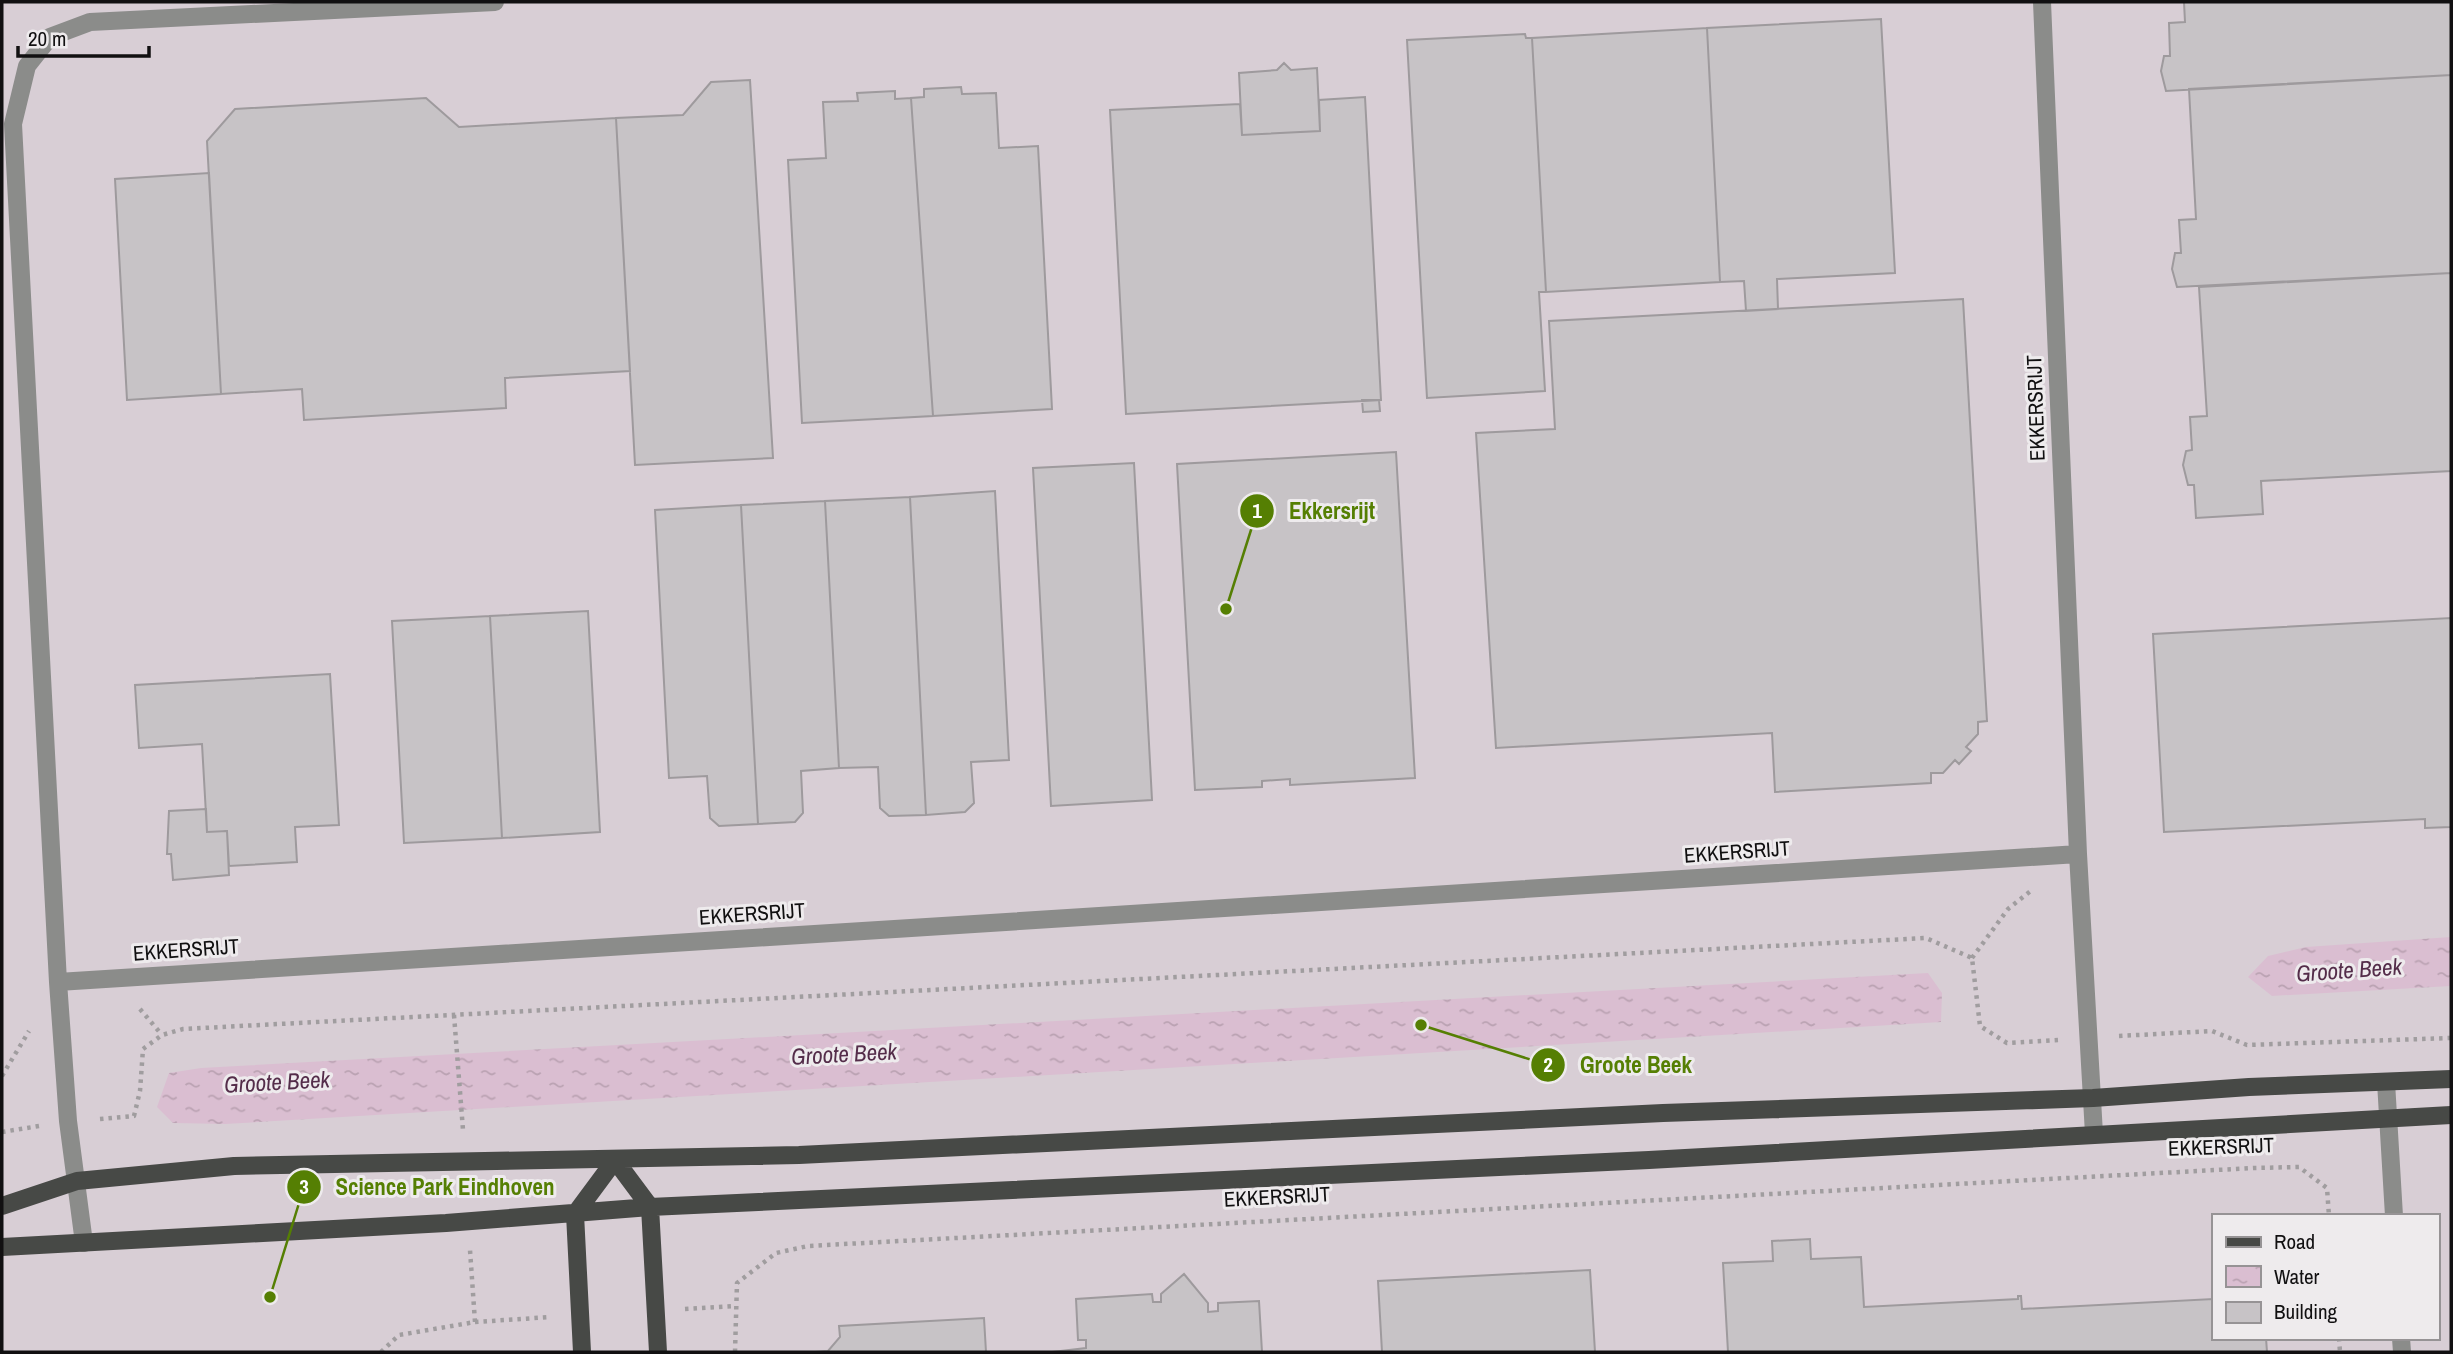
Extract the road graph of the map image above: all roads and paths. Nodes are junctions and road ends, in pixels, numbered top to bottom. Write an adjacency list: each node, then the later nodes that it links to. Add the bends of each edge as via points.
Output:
1 (495, 2): 5 (street, via 90,22 50,37 27,66 13,124)
2 (2042, 2): 3 (street, EKKERSRIJT)
3 (2078, 854): 4 (path, via 2008,909); 5 (street, EKKERSRIJT); 7 (street, EKKERSRIJT)
4 (1972, 958): 6 (path, via 1926,938); 7 (path, via 1980,1026 2007,1043)
5 (58, 982): 14 (street)
6 (454, 1015): 14 (path, via 183,1029 162,1035 143,1049 141,1091 134,1116); 15 (path)
7 (2090, 1038): 8 (path, via 2212,1031 2247,1045); 11 (street, EKKERSRIJT)
8 (2451, 1038)
9 (2451, 1079): 10 (main road)
10 (2386, 1082): 11 (main road); 13 (street)
11 (2093, 1098): 17 (street, EKKERSRIJT); 18 (main road)
12 (2451, 1115): 13 (main road, EKKERSRIJT)
13 (2388, 1118): 17 (main road, EKKERSRIJT); 24 (street)
14 (68, 1121): 16 (path); 19 (street)
15 (462, 1122)
16 (2, 1132)
17 (2094, 1134): 21 (main road, EKKERSRIJT)
18 (615, 1160): 19 (main road, via 234,1166); 21 (main road); 22 (main road)
19 (77, 1181): 20 (main road); 26 (street)
20 (2, 1206)
21 (650, 1207): 22 (main road, EKKERSRIJT); 30 (main road)
22 (575, 1214): 25 (main road, EKKERSRIJT); 29 (main road)
23 (2329, 1214): 31 (path, EKKERSRIJT, via 2327,1188 2299,1167 808,1246 776,1253 737,1283)
24 (2394, 1214)
25 (468, 1222): 26 (main road, EKKERSRIJT); 28 (path, via 475,1322 399,1335)
26 (84, 1243): 27 (main road, EKKERSRIJT)
27 (2, 1247)
28 (381, 1352)
29 (582, 1352)
30 (658, 1352)
31 (735, 1352)

